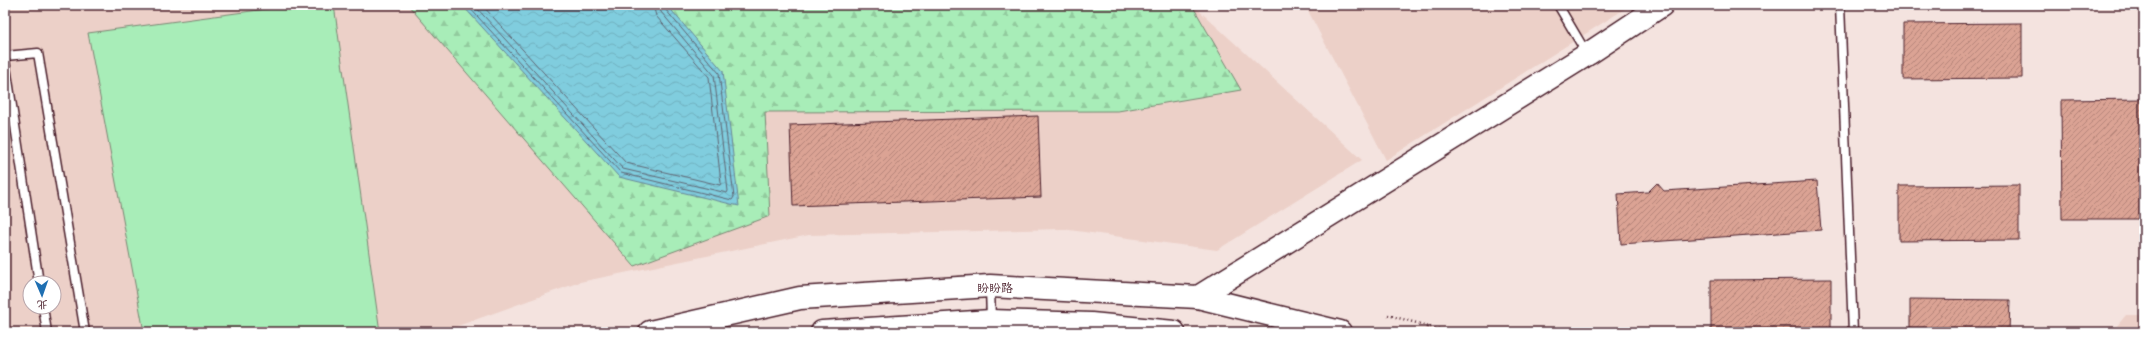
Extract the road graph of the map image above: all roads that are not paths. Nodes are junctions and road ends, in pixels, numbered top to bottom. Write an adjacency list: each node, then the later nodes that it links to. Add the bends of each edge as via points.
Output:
1 (1558, 5): 4 (lane)
2 (1662, 5): 4 (main road)
3 (1840, 5): 18 (lane)
4 (1588, 54): 9 (main road)
5 (5, 56): 13 (lane, via 38,53)
6 (5, 60): 7 (lane)
7 (38, 275)
8 (990, 286): 9 (main road, 盼盼路); 11 (lane); 14 (main road, 盼盼路, via 800,298)
9 (1198, 297): 17 (main road, 盼盼路)
10 (44, 315): 12 (lane)
11 (991, 326): 15 (main road); 16 (main road, via 1091,324)
12 (47, 332)
13 (84, 332)
14 (650, 332)
15 (822, 332)
16 (1174, 332)
17 (1340, 332)
18 (1853, 332)

